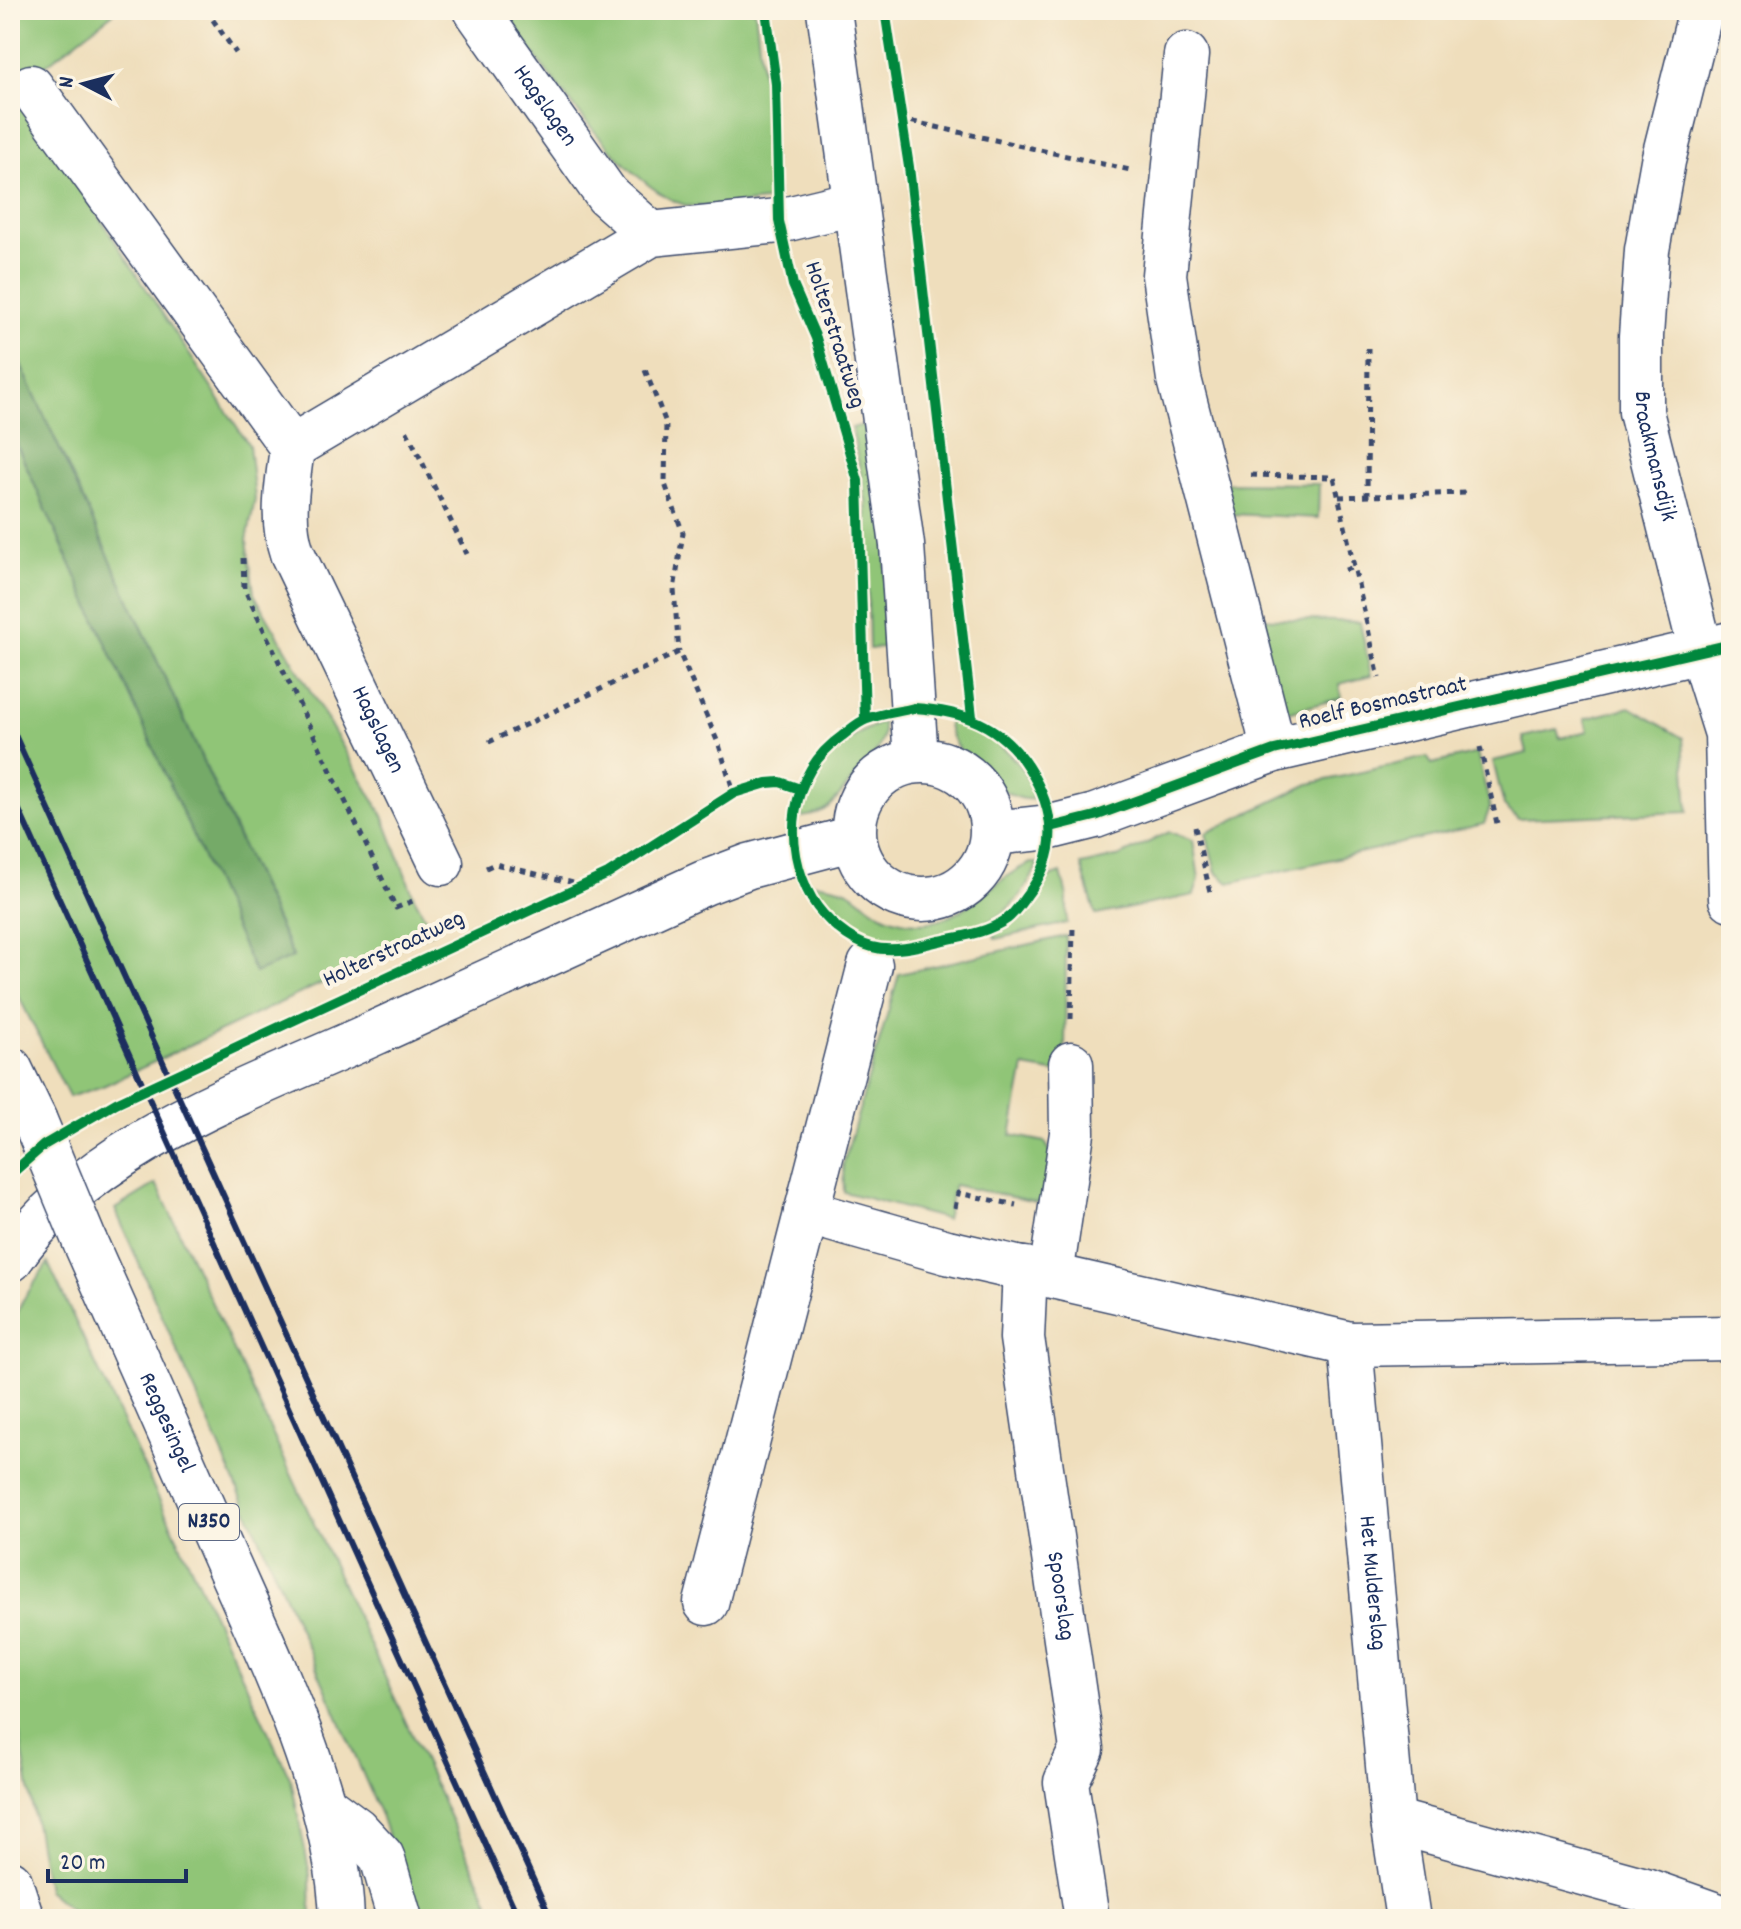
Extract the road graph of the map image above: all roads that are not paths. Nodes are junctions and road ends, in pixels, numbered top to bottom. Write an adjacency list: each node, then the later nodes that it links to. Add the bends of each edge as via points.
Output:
1 (476, 10): 7 (street, Hagslagen, via 607,195)
2 (829, 10): 6 (street, Holterstraatweg)
3 (1701, 10): 9 (street, Braakmansdijk, via 1647,250 1641,412)
4 (1186, 55): 10 (street, Roelf Bosmastraat, via 1164,275 1168,322)
5 (31, 87): 8 (street)
6 (854, 203): 7 (street, via 779,221); 11 (street, Holterstraatweg, via 902,545)
7 (651, 234): 8 (street)
8 (292, 447): 14 (street, Hagslagen, via 285,503 292,553)
9 (1716, 648): 10 (street, Roelf Bosmastraat); 15 (street, Braakmansdijk, via 1727,734)
10 (1274, 750): 12 (street, Roelf Bosmastraat, via 1095,816)
11 (916, 760): 12 (street, via 941,763 977,786 988,805); 13 (street, via 883,773 868,787 859,804)
12 (993, 833): 13 (street, via 979,870 963,887 919,900 877,882 862,864)
13 (854, 838): 20 (street, via 704,883 220,1104 99,1169 34,1225)
14 (448, 872)
15 (1731, 899)
16 (870, 965): 19 (street)
17 (1071, 1064): 21 (street, Spoorslag, via 1072,1133 1061,1214)
18 (10, 1069): 25 (street, Reggesingel / N350, bridge, via 261,1639)
19 (806, 1212): 21 (street); 24 (street)
20 (10, 1260)
21 (1038, 1272): 23 (street); 31 (street, Spoorslag, via 1022,1338 1082,1749 1066,1782)
22 (1731, 1338): 23 (street)
23 (1350, 1344): 26 (street, Het Mulderslag)
24 (706, 1603)
25 (325, 1806): 29 (street, Reggesingel / N350); 30 (street, via 382,1857)
26 (1393, 1821): 32 (street, Het Mulderslag); 33 (street, via 1645,1890)
27 (10, 1882): 28 (street)
28 (22, 1919)
29 (342, 1919)
30 (400, 1919)
31 (1087, 1919)
32 (1408, 1919)
33 (1727, 1919)

